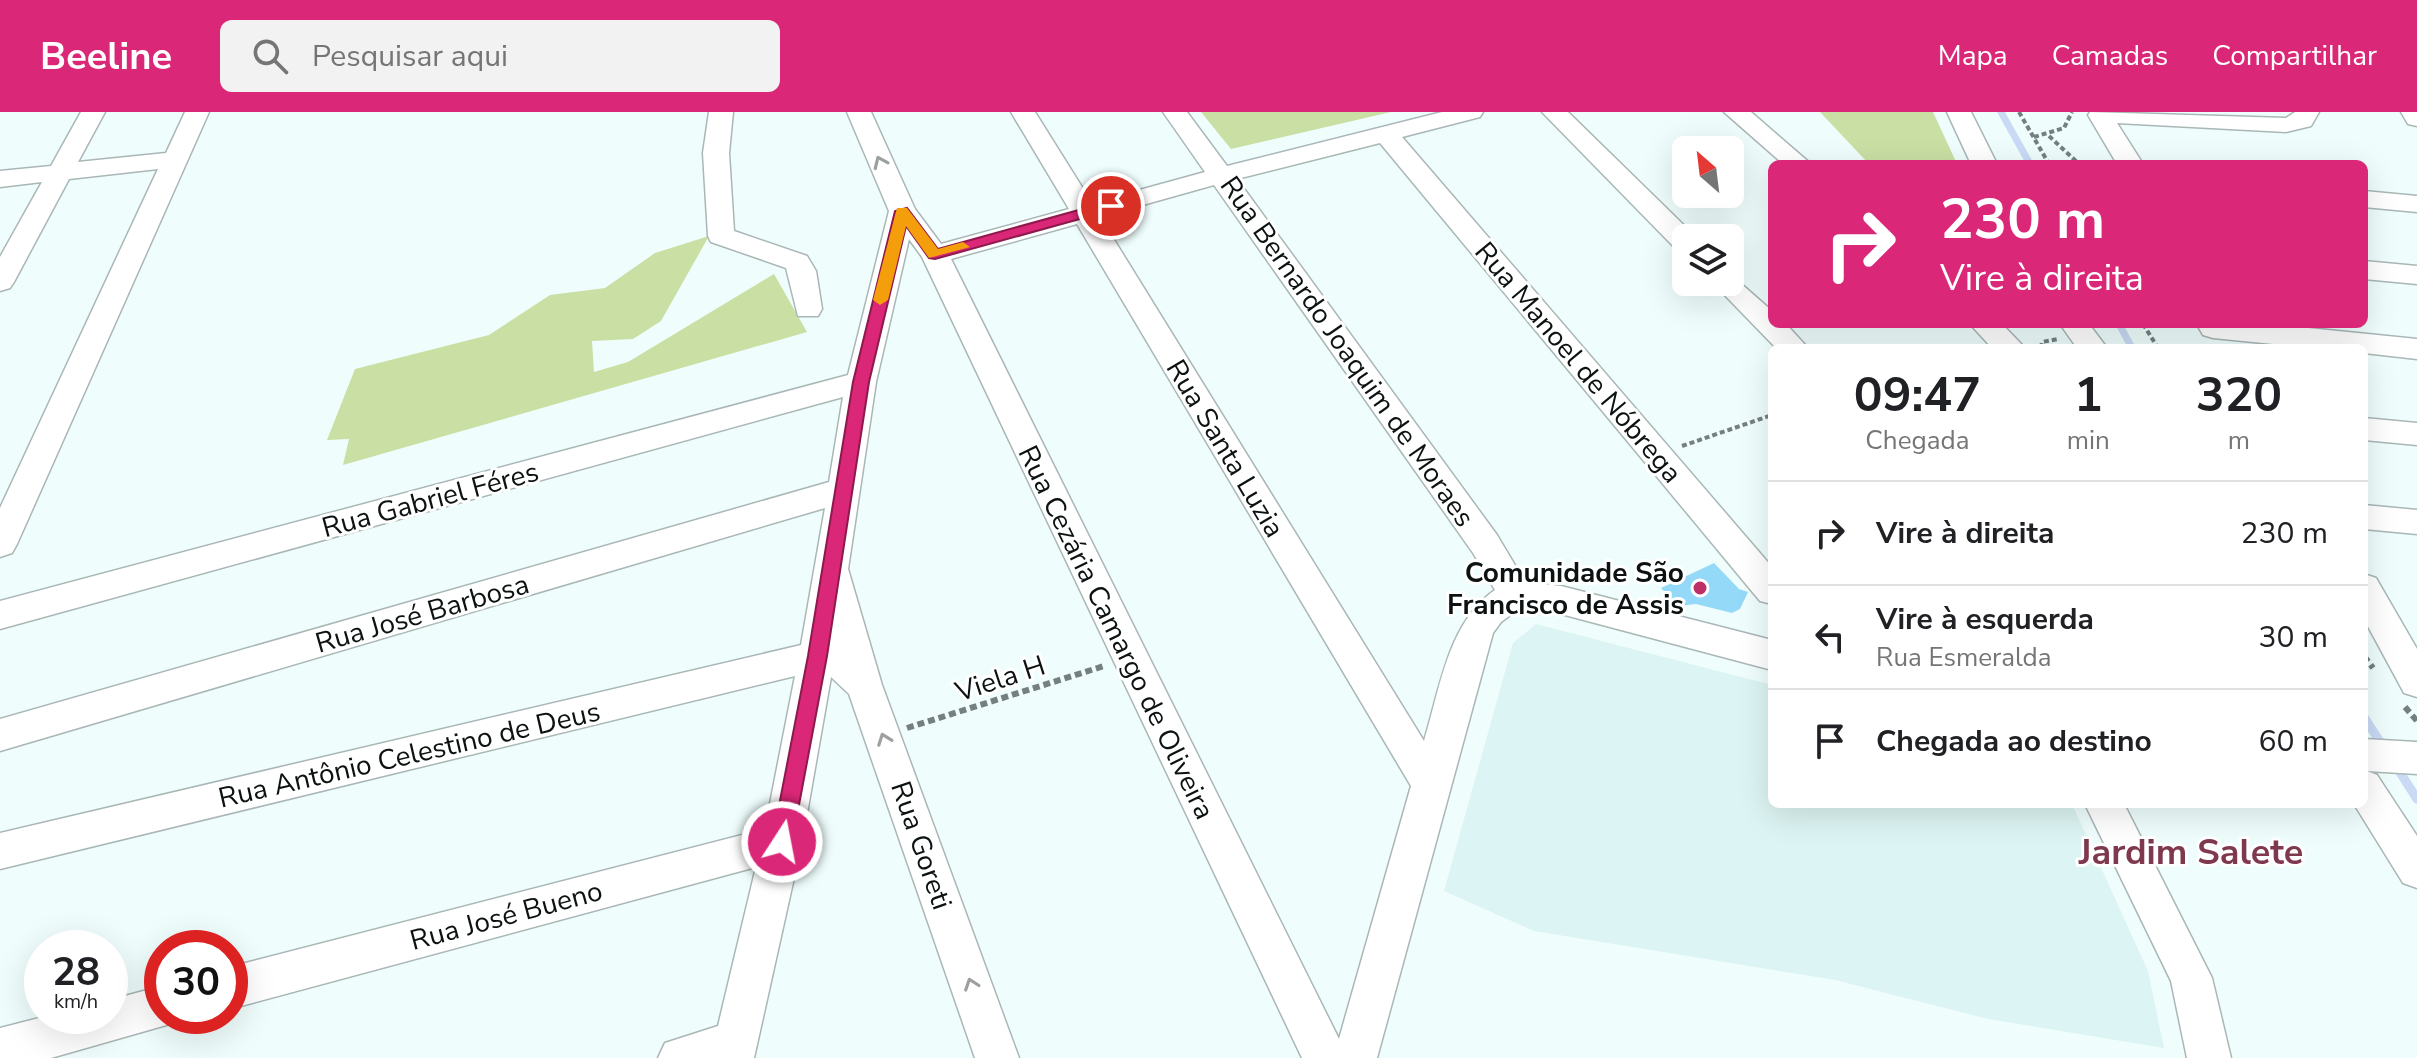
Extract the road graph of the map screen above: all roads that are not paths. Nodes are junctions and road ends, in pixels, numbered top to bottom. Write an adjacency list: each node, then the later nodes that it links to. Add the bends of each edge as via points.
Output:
1 (93, 112): 21 (street)
2 (197, 112): 17 (street)
3 (721, 112): 34 (street, via 716,153 721,236 797,262)
4 (859, 112): 26 (street, Rua Cezária Camargo de Oliveira, one-way to 4)
5 (1023, 112): 27 (street, Rua Santa Luzia)
6 (1175, 112): 22 (street, Rua Bernardo Joaquim de Moraes)
7 (1471, 112): 16 (street)
8 (1554, 112): 28 (street)
9 (1736, 112): 18 (street)
10 (1959, 112): 19 (street)
11 (2307, 112): 14 (street, via 2302,121 2286,125)
12 (2413, 112): 15 (street)
13 (2100, 113): 14 (street); 20 (street)
14 (2195, 115)
15 (2417, 119)
16 (1386, 134): 22 (street); 52 (street, Rua Manoel de Nóbrega)
17 (176, 159): 21 (street); 50 (street)
18 (1793, 160)
19 (1982, 160)
20 (2128, 160)
21 (61, 173): 23 (street); 32 (street)
22 (1223, 175): 27 (street); 53 (street, Rua Bernardo Joaquim de Moraes)
23 (0, 179)
24 (2368, 199): 25 (street)
25 (2417, 204)
26 (902, 211): 29 (street, Rua Cezária Camargo de Oliveira); 44 (street)
27 (1083, 213): 29 (street); 62 (street, Rua Santa Luzia)
28 (1672, 229)
29 (935, 255): 73 (street, Rua Cezária Camargo de Oliveira)
30 (2368, 270): 31 (street)
31 (2417, 275)
32 (0, 282)
33 (1740, 296): 35 (street)
34 (808, 309)
35 (1768, 323)
36 (1773, 328): 39 (street)
37 (2216, 333): 41 (street)
38 (2057, 337): 40 (street)
39 (1789, 344)
40 (2079, 344)
41 (2354, 344)
42 (2368, 345): 43 (street)
43 (2417, 349)
44 (861, 382): 47 (street); 55 (street, Rua Gabriel Féres)
45 (2368, 429): 46 (street)
46 (2417, 434)
47 (844, 490): 51 (street); 60 (street, Rua José Barbosa)
48 (2368, 517): 49 (street)
49 (2417, 522)
50 (0, 544)
51 (832, 566): 57 (street); 59 (street, Rua Goreti)
52 (1768, 586)
53 (1515, 594): 56 (street, via 1561,600); 62 (street, via 1477,628)
54 (2368, 594): 58 (street)
55 (0, 615)
56 (1768, 654)
57 (817, 656): 59 (street, via 840,664); 64 (street); 65 (street, Rua Antônio Celestino de Deus)
58 (2417, 682)
59 (864, 685): 72 (street, Rua Goreti, one-way to 59)
60 (0, 735)
61 (2385, 762): 66 (street)
62 (1430, 784): 74 (street)
63 (2106, 808): 75 (street, via 2191,978)
64 (782, 842): 67 (street, Rua José Bueno); 70 (street)
65 (0, 851)
66 (2417, 870)
67 (248, 983)
68 (144, 1012): 69 (street)
69 (0, 1050)
70 (732, 1050): 71 (street)
71 (680, 1058)
72 (997, 1058)
73 (1325, 1058)
74 (1355, 1058)
75 (2209, 1058)

